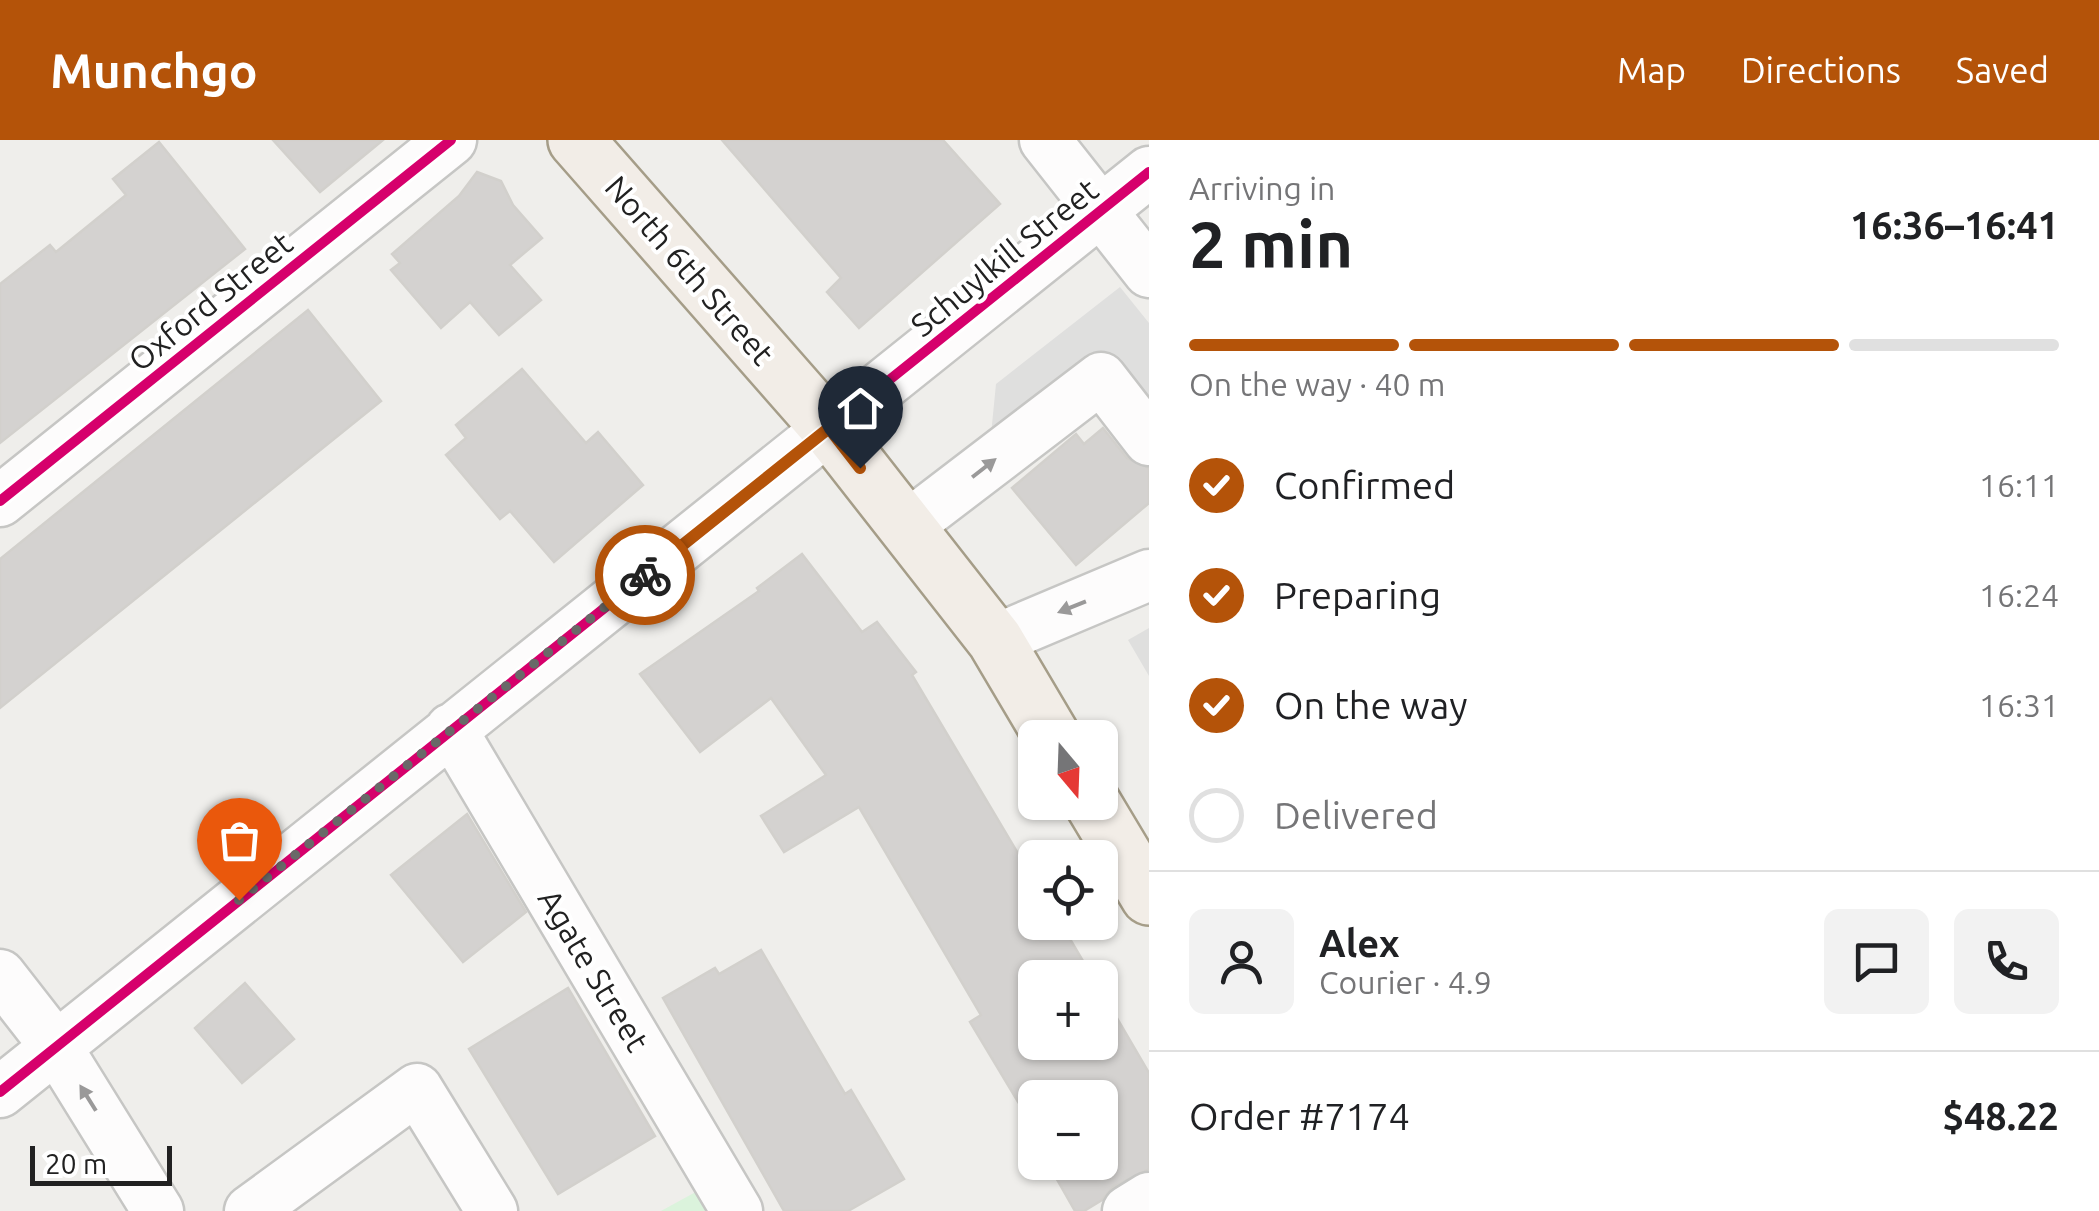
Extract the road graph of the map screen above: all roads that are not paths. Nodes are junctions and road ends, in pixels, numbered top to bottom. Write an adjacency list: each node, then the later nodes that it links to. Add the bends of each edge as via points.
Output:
1 (451, 140): 9 (street, Oxford Street)
2 (576, 140): 7 (main road, North 6th Street)
3 (1046, 140): 5 (street)
4 (1149, 172): 5 (street, Schuylkill Street)
5 (1101, 210): 6 (street); 7 (street, Schuylkill Street)
6 (1149, 272)
7 (829, 428): 10 (main road, North 6th Street); 14 (street, Schuylkill Street)
8 (1149, 440): 10 (street, one-way to 8, via 1101,378)
9 (0, 501)
10 (906, 527): 12 (main road, North 6th Street)
11 (1149, 575): 12 (street, one-way to 12)
12 (995, 640): 13 (main road, North 6th Street)
13 (1042, 720)
14 (452, 729): 18 (street, Schuylkill Street); 24 (street, Agate Street)
15 (1103, 820): 16 (main road)
16 (1149, 898)
17 (0, 976): 18 (street)
18 (57, 1048): 19 (street, Schuylkill Street); 21 (street, one-way to 18)
19 (0, 1092)
20 (1149, 1198): 25 (street)
21 (158, 1211)
22 (250, 1211): 23 (street, via 417,1089)
23 (492, 1211)
24 (737, 1211)
25 (1128, 1211)

